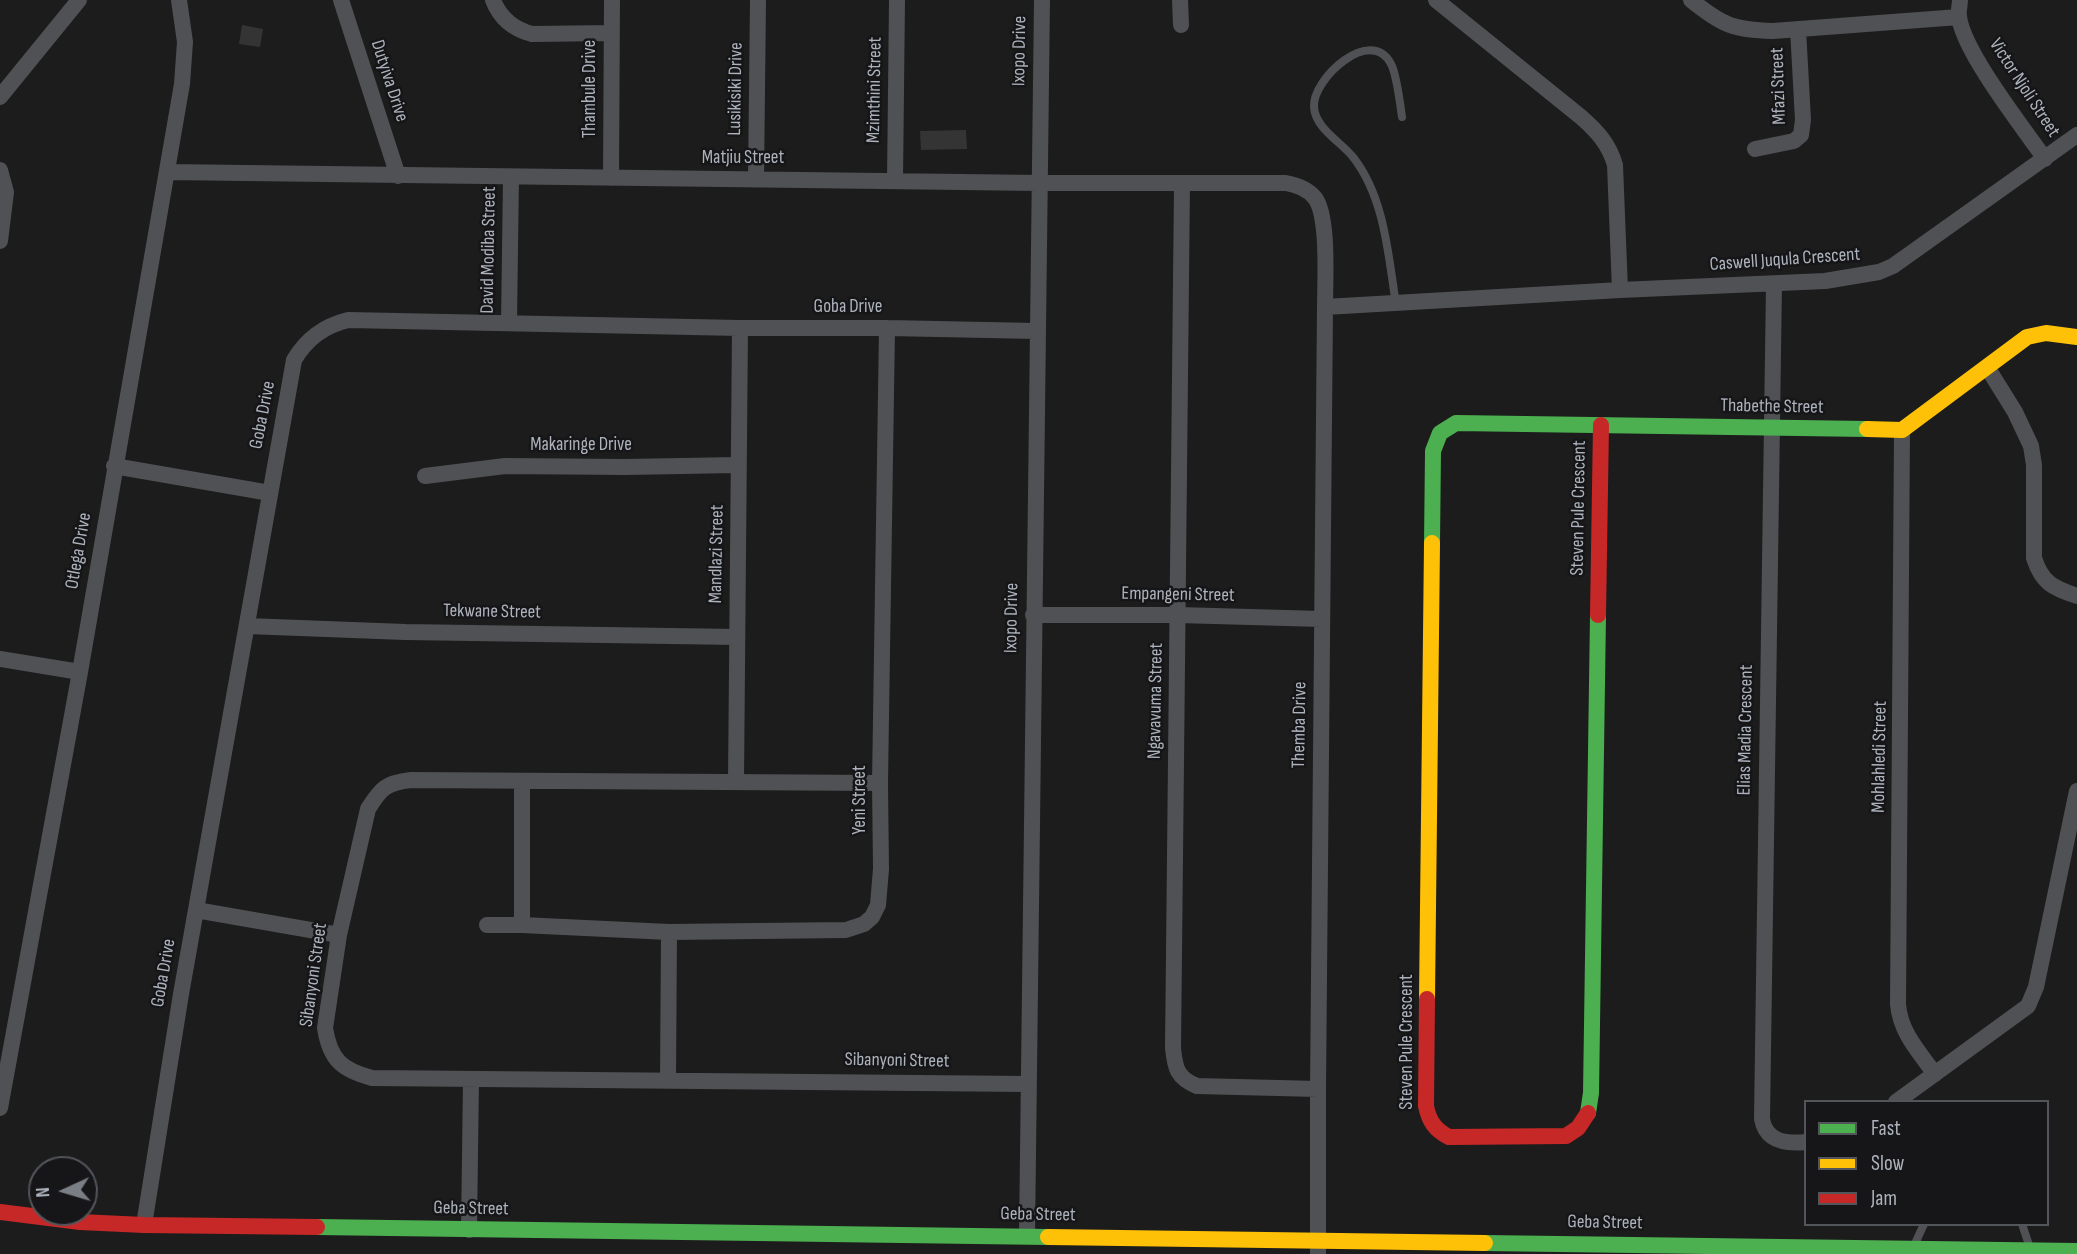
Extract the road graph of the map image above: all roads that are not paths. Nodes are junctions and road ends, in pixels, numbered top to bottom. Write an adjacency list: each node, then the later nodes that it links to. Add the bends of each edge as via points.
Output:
1 (79, 0): 17 (street)
2 (179, 0): 23 (street, Otlega Drive, via 184,62)
3 (341, 0): 24 (street, Dutyiva Drive)
4 (493, 0): 16 (street, via 504,20 532,34)
5 (612, 0): 16 (street, Thambule Drive)
6 (758, 0): 27 (street, Lusikisiki Drive)
7 (897, 0): 28 (street, Mzimthini Street)
8 (1042, 0): 29 (street, Ixopo Drive)
9 (1180, 0): 14 (street)
10 (1436, 0): 34 (street, via 1581,117 1611,150)
11 (1960, 0): 13 (street, Victor Njoli Street)
12 (1702, 3): 15 (street, via 1728,25 1746,30)
13 (1959, 17): 15 (street); 21 (street, Victor Njoli Street, via 1986,75)
14 (1181, 25)
15 (1798, 29): 20 (street, Mfazi Street, via 1801,135 1794,141)
16 (611, 33): 26 (street, Thambule Drive)
17 (0, 97)
18 (1402, 117): 35 (lane, via 1392,65 1374,50 1343,59 1316,94 1313,106 1323,126 1353,157 1379,211)
19 (2077, 135): 21 (street, Caswell Juqula Crescent)
20 (1755, 149)
21 (2045, 159): 33 (street, Caswell Juqula Crescent, via 1886,269 1859,277)
22 (0, 170): 32 (street, via 6,192)
23 (167, 172): 24 (street, Matjiu Street); 48 (street, Otlega Drive)
24 (398, 176): 25 (street, Matjiu Street)
25 (511, 177): 26 (street, Matjiu Street); 37 (street, David Modiba Street)
26 (611, 178): 27 (street, Matjiu Street)
27 (756, 179): 28 (street, Matjiu Street)
28 (895, 181): 29 (street, Matjiu Street)
29 (1040, 183): 30 (street, Matjiu Street); 40 (street, Ixopo Drive)
30 (1182, 184): 31 (street, Matjiu Street, via 1286,183); 53 (street, Ngavavuma Street)
31 (1315, 198): 36 (street, Themba Drive, via 1323,217)
32 (0, 241)
33 (1774, 284): 34 (street, Caswell Juqula Crescent); 44 (street, Elias Madia Crescent)
34 (1620, 290): 35 (street, Caswell Juqula Crescent)
35 (1396, 304): 36 (street, Caswell Juqula Crescent)
36 (1325, 307): 54 (street, Themba Drive)
37 (509, 323): 38 (street, Goba Drive); 50 (street, Goba Drive, via 348,320 317,333 294,360)
38 (740, 328): 39 (street, Goba Drive); 47 (street, Mandlazi Street)
39 (887, 328): 40 (street, Goba Drive); 61 (street, Yeni Street)
40 (1037, 331): 52 (street, Ixopo Drive)
41 (2077, 337): 42 (street, via 2033,334)
42 (1987, 367): 45 (street); 51 (street, via 2031,446 2038,570 2051,585)
43 (1601, 425): 44 (street, Thabethe Street); 46 (street, Thabethe Street, via 1456,424); 46 (street, Steven Pule Crescent, via 1591,1093 1587,1118 1566,1136 1450,1138 1429,1120 1426,1106 1433,451)
44 (1770, 428): 45 (street, Thabethe Street); 75 (street, Elias Madia Crescent, via 1762,1119 1772,1138)
45 (1902, 430): 68 (street, Mohlahledi Street, via 1898,1004 1903,1028)
46 (1438, 435)
47 (738, 465): 49 (street, Makaringe Drive, via 505,466); 56 (street, Mandlazi Street)
48 (114, 466): 50 (street); 58 (street, Otlega Drive)
49 (425, 476)
50 (270, 493): 55 (street, Goba Drive)
51 (2077, 596)
52 (1033, 615): 53 (street, Empangeni Street); 71 (street, Ixopo Drive)
53 (1178, 615): 54 (street, Empangeni Street); 72 (street, Ngavavuma Street, via 1175,1067 1197,1086)
54 (1322, 620): 72 (street, Themba Drive)
55 (247, 626): 56 (street, Tekwane Street); 63 (street, Goba Drive)
56 (737, 637): 60 (street, Mandlazi Street)
57 (0, 659): 58 (street)
58 (80, 673): 74 (street, Otlega Drive)
59 (522, 781): 60 (street, Sibanyoni Street); 65 (street); 67 (street, Sibanyoni Street, via 411,780 386,785 368,809)
60 (736, 781): 61 (street, Sibanyoni Street)
61 (880, 783): 66 (street, Yeni Street, via 878,905 864,924 846,930)
62 (2077, 791): 68 (street, via 2031,1000)
63 (196, 910): 67 (street); 77 (street, Goba Drive)
64 (487, 925): 65 (street, Yeni Street)
65 (522, 925): 66 (street, Yeni Street)
66 (669, 932): 70 (street)
67 (339, 934): 69 (street, Sibanyoni Street, via 325,1028 338,1062 372,1078)
68 (1935, 1074): 73 (street)
69 (471, 1079): 70 (street, Sibanyoni Street); 80 (street)
70 (668, 1080): 71 (street, Sibanyoni Street)
71 (1027, 1084): 81 (street, Ixopo Drive)
72 (1318, 1089): 82 (street, Themba Drive)
73 (1899, 1100)
74 (0, 1108)
75 (1804, 1142)
76 (0, 1212): 77 (street, Geba Street)
77 (144, 1225): 80 (street, Geba Street)
78 (1923, 1226): 83 (lane)
79 (2023, 1226): 84 (lane)
80 (469, 1230): 81 (street, Geba Street, via 792,1240)
81 (1027, 1236): 82 (street, Geba Street)
82 (1318, 1247): 83 (street, Geba Street)
83 (1913, 1248): 84 (street, Geba Street)
84 (2031, 1250): 85 (street, Geba Street)
85 (2077, 1251)

